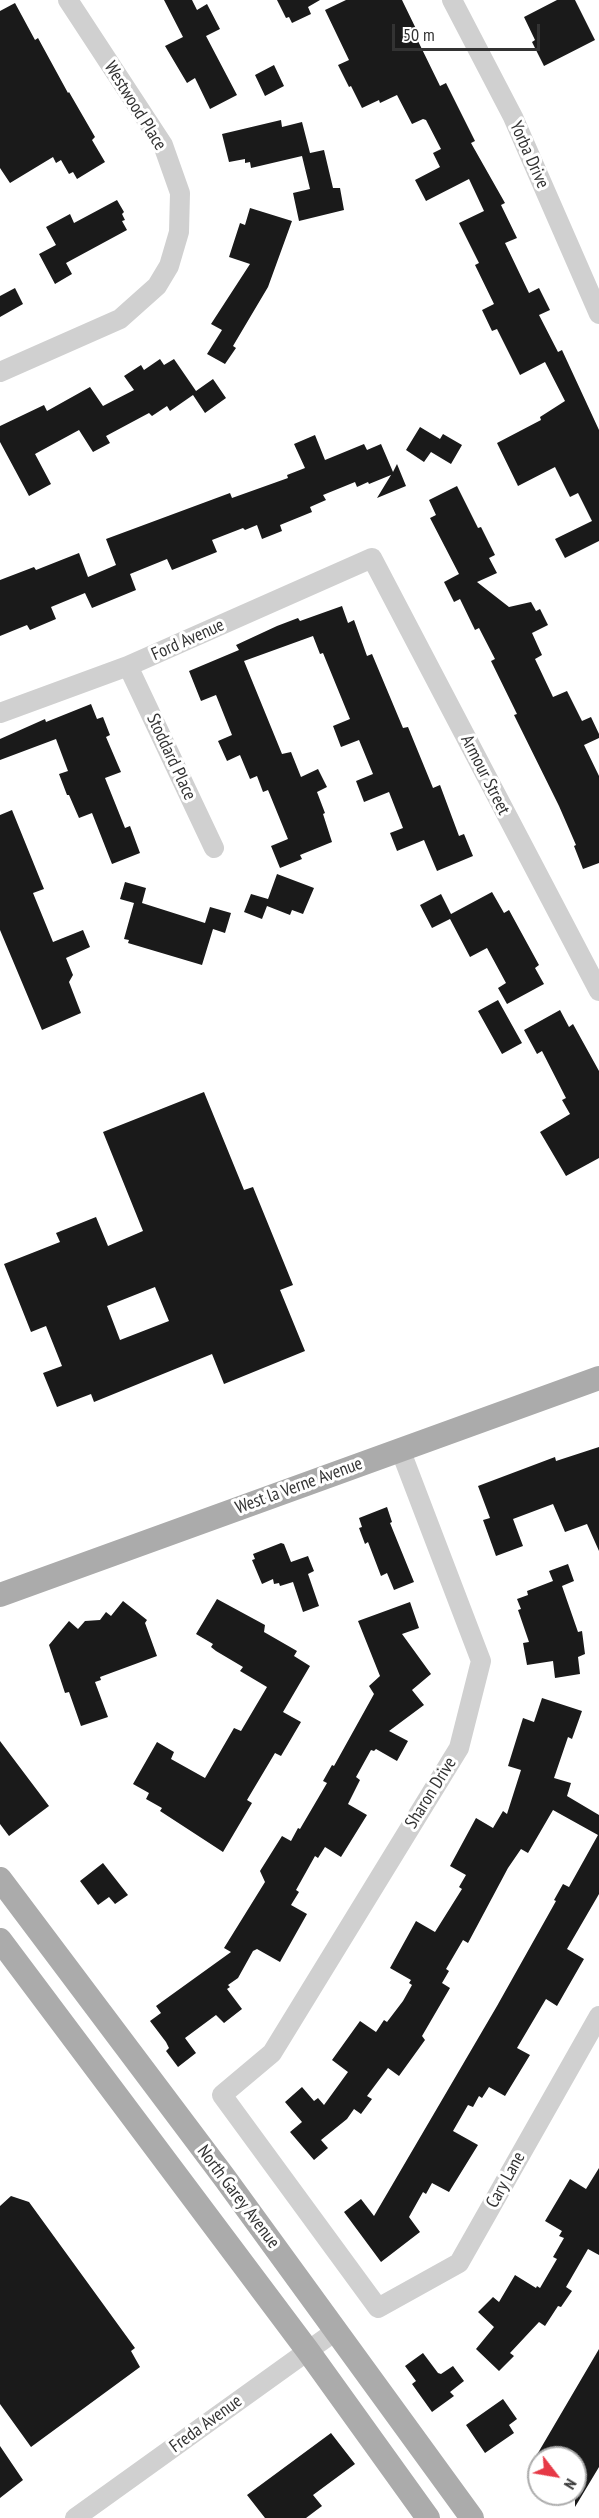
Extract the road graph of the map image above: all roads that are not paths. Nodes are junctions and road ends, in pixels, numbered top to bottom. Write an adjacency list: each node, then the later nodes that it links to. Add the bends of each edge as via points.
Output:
1 (68, 0): 4 (street, Westwood Place, via 163,145 180,193 179,232 169,266 158,286 120,319)
2 (452, 0): 3 (street, Yorba Drive, via 513,117)
3 (599, 314)
4 (0, 372)
5 (372, 558): 6 (street, Ford Avenue); 9 (street, Armour Street)
6 (128, 666): 7 (street, Ford Avenue); 8 (street, Stoddard Place)
7 (0, 713)
8 (214, 848)
9 (599, 990)
10 (599, 1378): 11 (main road, West la Verne Avenue)
11 (400, 1449): 12 (main road, West la Verne Avenue); 18 (street, Sharon Drive, via 481,1661 459,1748 272,2053 222,2095)
12 (0, 1595)
13 (0, 1880): 17 (main road, North Garey Avenue)
14 (0, 1940): 16 (main road, North Garey Avenue)
15 (599, 2016): 18 (street, Cary Lane, via 459,2263)
16 (112, 2089): 17 (main road); 20 (main road, North Garey Avenue)
17 (168, 2103): 19 (main road, North Garey Avenue)
18 (378, 2308)
19 (337, 2330): 20 (street, Freda Avenue); 25 (main road, North Garey Avenue)
20 (308, 2351): 21 (main road, North Garey Avenue); 22 (street, Freda Avenue)
21 (387, 2462): 23 (main road, North Garey Avenue); 24 (main road, via 431,2488 452,2514)
22 (75, 2518)
23 (428, 2518)
24 (462, 2518)
25 (472, 2518)

